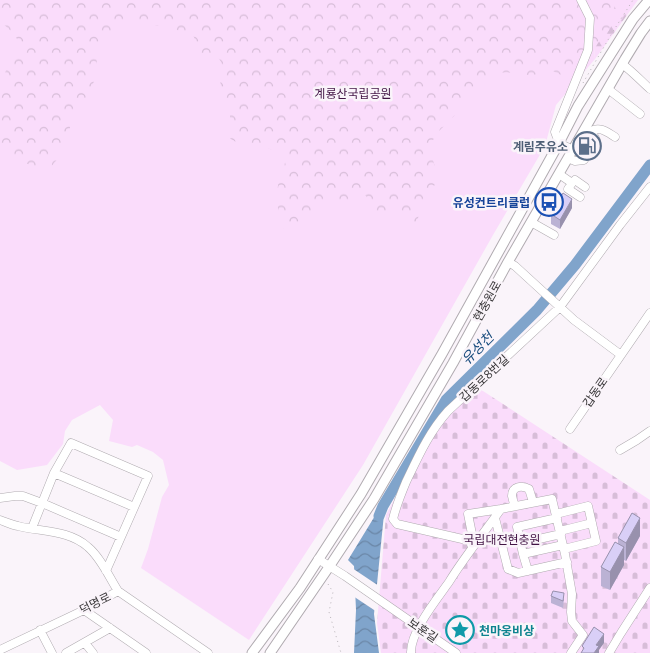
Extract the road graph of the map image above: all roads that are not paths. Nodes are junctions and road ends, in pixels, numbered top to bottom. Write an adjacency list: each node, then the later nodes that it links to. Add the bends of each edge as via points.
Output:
1 (582, 0): 10 (street, 현충원로, via 590,18 588,50 555,132)
2 (649, 0): 10 (main road, 현충원로, via 615,47)
3 (648, 27): 4 (main road, 현충원로)
4 (622, 64): 5 (main road, 현충원로); 6 (street)
5 (608, 89): 7 (street); 8 (main road, 현충원로)
6 (650, 89)
7 (640, 114)
8 (588, 129): 9 (street, via 602,129); 11 (main road, 현충원로); 11 (street, via 596,140 584,160 575,161)
9 (615, 137)
10 (559, 143): 11 (street); 44 (main road, 현충원로, via 371,477)
11 (571, 154): 12 (main road, 현충원로)
12 (559, 174): 13 (street); 17 (main road, 현충원로)
13 (572, 183): 14 (street, via 575,180); 16 (street, via 568,188)
14 (585, 187)
15 (650, 187): 20 (street, 갑동로8번길)
16 (580, 197)
17 (531, 222): 18 (street); 19 (main road, 현충원로)
18 (554, 235)
19 (508, 262): 20 (street); 46 (main road, 현충원로, via 374,499)
20 (559, 306): 22 (street); 41 (street, 갑동로8번길, via 439,421 416,459 395,508 393,518 397,524)
21 (650, 313): 22 (street, 갑동로)
22 (620, 355): 23 (street, 갑동로)
23 (570, 429)
24 (650, 430): 25 (street)
25 (620, 450)
26 (54, 473): 29 (street); 31 (street); 31 (street, via 71,443 88,450 148,476)
27 (0, 498): 29 (street, via 23,496)
28 (533, 502): 30 (street); 30 (street, via 529,489 520,486 513,492); 33 (street, via 552,499)
29 (42, 503): 37 (street); 39 (street)
30 (514, 506): 32 (street)
31 (134, 507): 39 (street)
32 (502, 509): 34 (street); 41 (street, via 468,514)
33 (557, 516): 36 (street, via 588,506); 38 (street); 40 (street, via 517,527)
34 (495, 518): 41 (street); 48 (street, via 508,569 518,573)
35 (0, 520): 37 (street)
36 (592, 523): 38 (street); 42 (street, via 596,541)
37 (32, 528): 47 (street, via 65,534 79,541 98,557)
38 (560, 532): 40 (street); 42 (street)
39 (121, 537): 47 (street)
40 (521, 542): 43 (street)
41 (471, 545): 53 (street)
42 (564, 547): 43 (street); 45 (street)
43 (523, 554): 48 (street)
44 (318, 559): 46 (street, 보훈길); 62 (main road, 현충원로)
45 (567, 562): 48 (street); 66 (street, via 572,621 583,636)
46 (329, 567): 53 (street, 보훈길); 63 (main road, 현충원로)
47 (106, 571): 50 (street)
48 (528, 571)
49 (650, 588): 67 (street)
50 (118, 592): 51 (street, 덕명로); 61 (street, 덕명로)
51 (84, 610): 52 (street); 54 (street, 덕명로)
52 (110, 628): 55 (street); 60 (street)
53 (419, 628): 64 (street); 65 (street, 보훈길)
54 (40, 630): 56 (street, 덕명로); 57 (street)
55 (85, 643): 58 (street); 59 (street)
56 (0, 650)
57 (52, 653)
58 (66, 653)
59 (92, 653)
60 (146, 653)
61 (208, 653)
62 (252, 653)
63 (270, 653)
64 (411, 653)
65 (456, 653)
66 (571, 653)
67 (609, 653)

